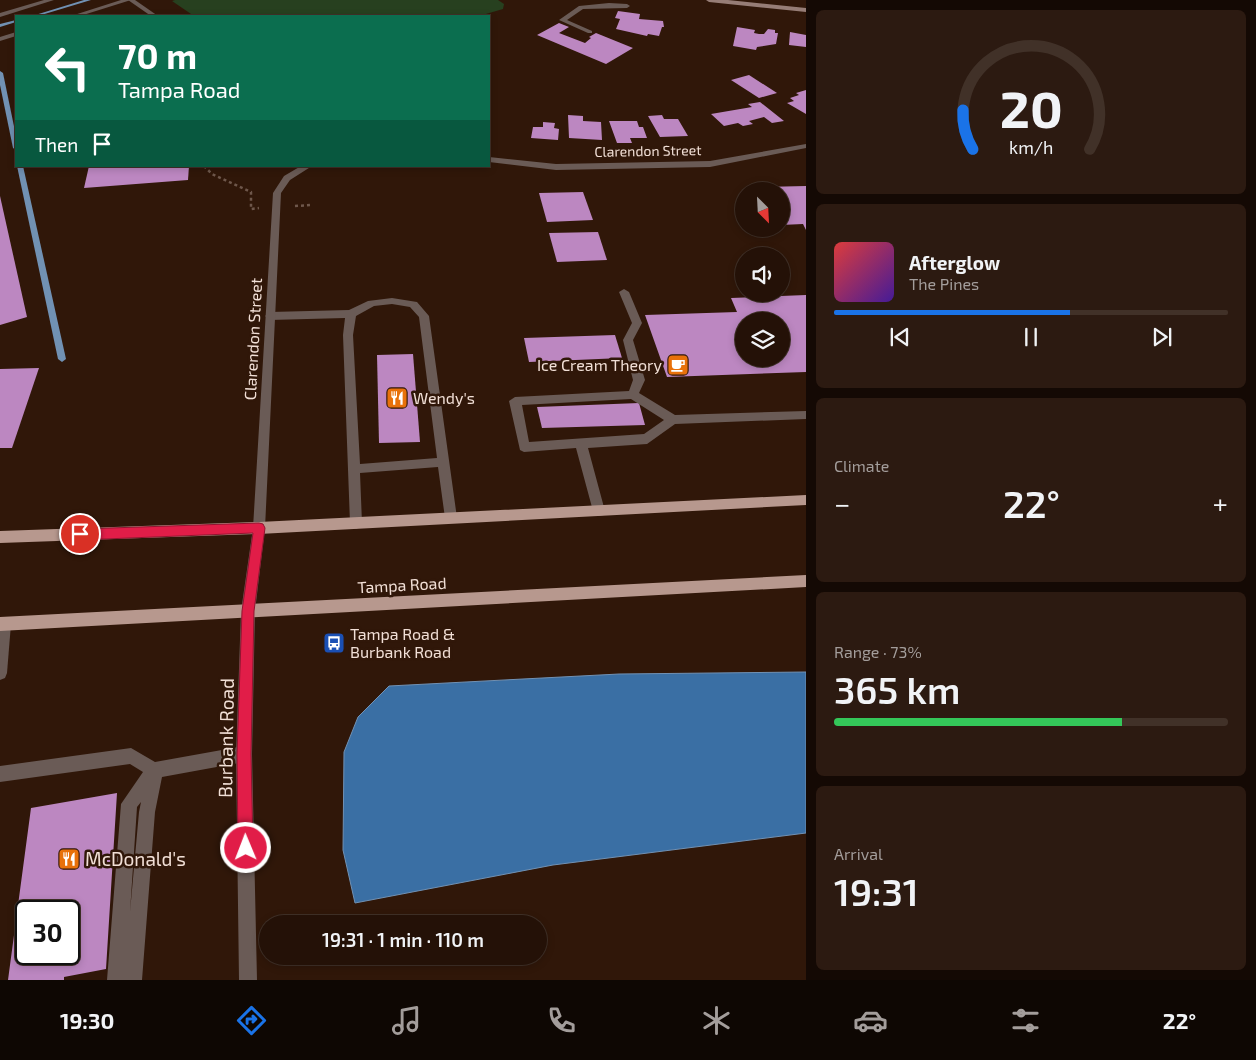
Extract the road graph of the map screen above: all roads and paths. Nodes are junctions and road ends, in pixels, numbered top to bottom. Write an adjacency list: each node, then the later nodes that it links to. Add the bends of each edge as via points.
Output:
1 (51, 0): 6 (street)
2 (129, 0): 7 (street); 8 (street)
3 (709, 0): 5 (street)
4 (628, 5): 9 (street, via 581,7 562,20)
5 (806, 10)
6 (0, 15)
7 (77, 15)
8 (153, 15)
9 (590, 32)
10 (15, 34): 11 (street)
11 (0, 39)
12 (806, 146): 13 (street, Clarendon Street, via 710,164 556,167)
13 (490, 160)
14 (205, 167): 16 (path, via 212,174 251,192)
15 (306, 167): 19 (street, Clarendon Street, via 287,178 277,193)
16 (251, 208)
17 (624, 292): 20 (street, via 637,324 628,340 639,380)
18 (351, 314): 19 (street); 24 (street, via 372,303 392,300 413,304 424,316); 25 (street, via 348,335)
19 (270, 316): 30 (street, Clarendon Street)
20 (633, 395): 22 (street); 23 (street, via 515,401 524,447)
21 (806, 415): 22 (street)
22 (673, 420): 23 (street, via 646,438)
23 (582, 443): 27 (street)
24 (444, 462): 25 (street); 28 (street)
25 (354, 468): 29 (street)
26 (806, 500): 27 (main road)
27 (599, 511): 28 (main road)
28 (451, 518): 29 (main road)
29 (356, 523): 30 (main road)
30 (259, 528): 31 (main road); 33 (street, Burbank Road)
31 (0, 537)
32 (806, 581): 33 (main road, Tampa Road)
33 (248, 611): 34 (main road, Tampa Road); 36 (street, Burbank Road)
34 (2, 624): 35 (street)
35 (0, 673)
36 (244, 754): 37 (street); 41 (street, Burbank Road)
37 (154, 770): 38 (street, via 131,756); 39 (street, via 129,804); 40 (street, via 147,812)
38 (0, 774)
39 (116, 980)
40 (133, 980)
41 (248, 980)

